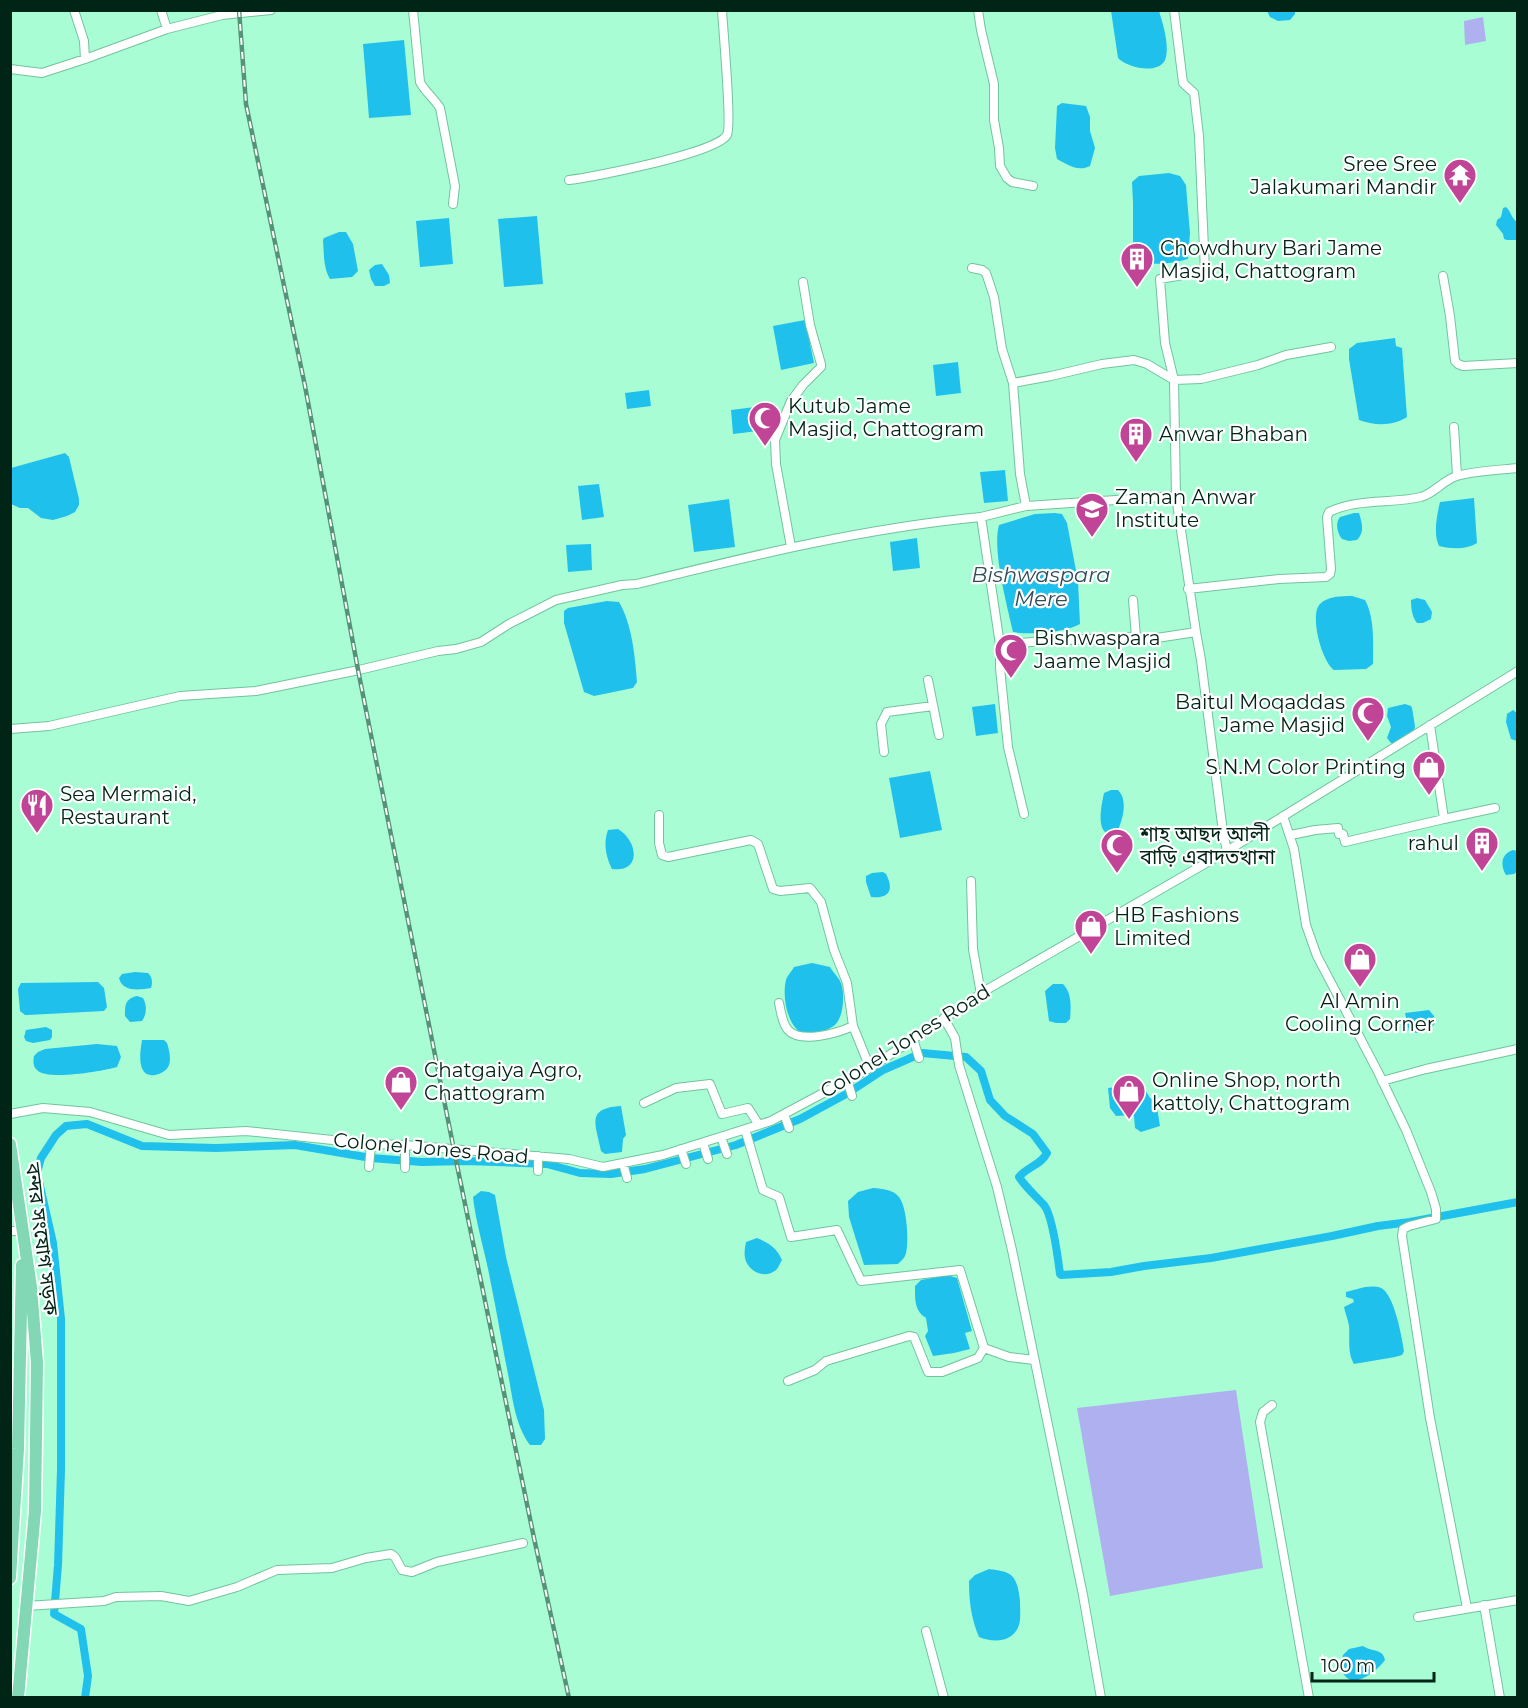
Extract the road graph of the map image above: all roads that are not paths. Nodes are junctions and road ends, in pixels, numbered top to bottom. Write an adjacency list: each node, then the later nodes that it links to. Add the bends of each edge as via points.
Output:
1 (74, 10): 10 (street, via 84,40)
2 (160, 10): 9 (street)
3 (272, 10): 8 (street)
4 (413, 10): 14 (street, via 420,82 440,108 454,186)
5 (722, 10): 12 (street, via 729,131 726,136 710,147 690,153)
6 (978, 10): 13 (street, via 994,84 1000,165 1012,182)
7 (1174, 10): 20 (street, via 1183,83 1194,93 1205,271 1160,279 1165,343)
8 (221, 13): 9 (street)
9 (167, 29): 10 (street)
10 (85, 59): 11 (street, via 42,73)
11 (10, 69)
12 (569, 180)
13 (1033, 186)
14 (453, 204)
15 (972, 268): 21 (street, via 988,276)
16 (1443, 276): 19 (street, via 1455,361 1463,366)
17 (802, 282): 28 (street, via 821,367 791,401 775,440)
18 (1331, 347): 20 (street, via 1201,379)
19 (1518, 363)
20 (1174, 380): 21 (street, via 1134,360); 25 (street)
21 (1013, 383): 26 (street)
22 (1454, 428): 24 (street)
23 (1518, 468): 24 (street)
24 (1457, 476): 29 (street, via 1420,497 1362,502 1329,512 1331,569 1326,577)
25 (1176, 496): 26 (street); 29 (street)
26 (1026, 506): 27 (street)
27 (981, 517): 28 (street); 33 (street)
28 (791, 547): 38 (street, via 556,600 481,642 456,649 256,691 180,696 49,726)
29 (1188, 589): 31 (street)
30 (1134, 600): 32 (street)
31 (1196, 632): 32 (street, via 1150,639); 47 (street)
32 (1136, 637): 33 (street)
33 (1000, 645): 42 (street, via 1008,747)
34 (1518, 671): 37 (street, Colonel Jones Road)
35 (927, 680): 36 (street)
36 (933, 706): 39 (street); 40 (street, via 888,712 881,724)
37 (1430, 725): 44 (street, Colonel Jones Road); 45 (street)
38 (10, 729)
39 (939, 735)
40 (884, 752)
41 (1495, 808): 45 (street)
42 (1024, 814)
43 (659, 815): 52 (street, via 662,855 751,840 758,844 773,889 810,888 815,892 847,983)
44 (1283, 816): 46 (street); 47 (street, Colonel Jones Road)
45 (1444, 819): 46 (street, via 1345,842 1338,828)
46 (1291, 835): 58 (street, via 1306,925 1317,956)
47 (1227, 851): 49 (street, Colonel Jones Road)
48 (970, 881): 49 (street, via 973,949)
49 (981, 994): 51 (street, Colonel Jones Road)
50 (779, 1003): 52 (street, via 784,1025 800,1037 820,1036)
51 (944, 1018): 53 (street, Colonel Jones Road); 83 (street, via 955,1038 959,1065 997,1186)
52 (853, 1026): 56 (street)
53 (914, 1042): 55 (street); 56 (street, Colonel Jones Road)
54 (1518, 1049): 58 (street)
55 (919, 1058)
56 (870, 1068): 57 (street, Colonel Jones Road)
57 (848, 1081): 59 (street); 62 (street, Colonel Jones Road)
58 (1382, 1082): 91 (street, via 1406,1130 1436,1209 1436,1219 1409,1226 1403,1229 1402,1236 1441,1479)
59 (852, 1096)
60 (644, 1103): 63 (street, via 676,1088 710,1084 722,1114 748,1108)
61 (10, 1114): 70 (street, Colonel Jones Road, via 43,1108 90,1112 169,1135 246,1131)
62 (785, 1114): 63 (street, Colonel Jones Road); 64 (street)
63 (759, 1125): 65 (street, Colonel Jones Road)
64 (789, 1128)
65 (746, 1131): 66 (street, Colonel Jones Road); 82 (street, via 763,1190 780,1197 791,1237 837,1230 861,1281 960,1270)
66 (722, 1139): 68 (street, Colonel Jones Road); 72 (street)
67 (10, 1144): 81 (highway, বন্দর সংযোগ সড়ক)
68 (703, 1144): 71 (street, Colonel Jones Road); 74 (street)
69 (405, 1145): 70 (street, Colonel Jones Road); 73 (street, Colonel Jones Road); 78 (street)
70 (371, 1147): 77 (street)
71 (682, 1150): 75 (street, Colonel Jones Road); 76 (street)
72 (727, 1154)
73 (538, 1156): 75 (street, Colonel Jones Road, via 603,1167); 79 (street)
74 (708, 1159)
75 (623, 1164): 80 (street)
76 (686, 1164)
77 (369, 1167)
78 (405, 1168)
79 (538, 1171)
80 (627, 1178)
81 (17, 1230): 87 (highway, via 18,1449); 90 (highway, বন্দর সংযোগ সড়ক, via 31,1287 37,1363 35,1511)
82 (984, 1348): 83 (street, via 1009,1357); 84 (street, via 978,1358 942,1372 928,1372 914,1337 909,1336 826,1361)
83 (1035, 1360): 96 (street)
84 (788, 1381)
85 (1272, 1406): 97 (street, via 1263,1412 1260,1422)
86 (523, 1543): 90 (street, via 437,1562 412,1572 402,1570 391,1554 332,1568 277,1570 189,1601 161,1596 116,1597)
87 (10, 1578)
88 (1518, 1600): 89 (street)
89 (1484, 1605): 91 (street); 98 (street)
90 (26, 1606): 94 (highway, বন্দর সংযোগ সড়ক)
91 (1467, 1608): 92 (street)
92 (1418, 1617)
93 (926, 1631): 95 (street)
94 (18, 1698)
95 (944, 1698)
96 (1101, 1698)
97 (1309, 1698)
98 (1500, 1698)

